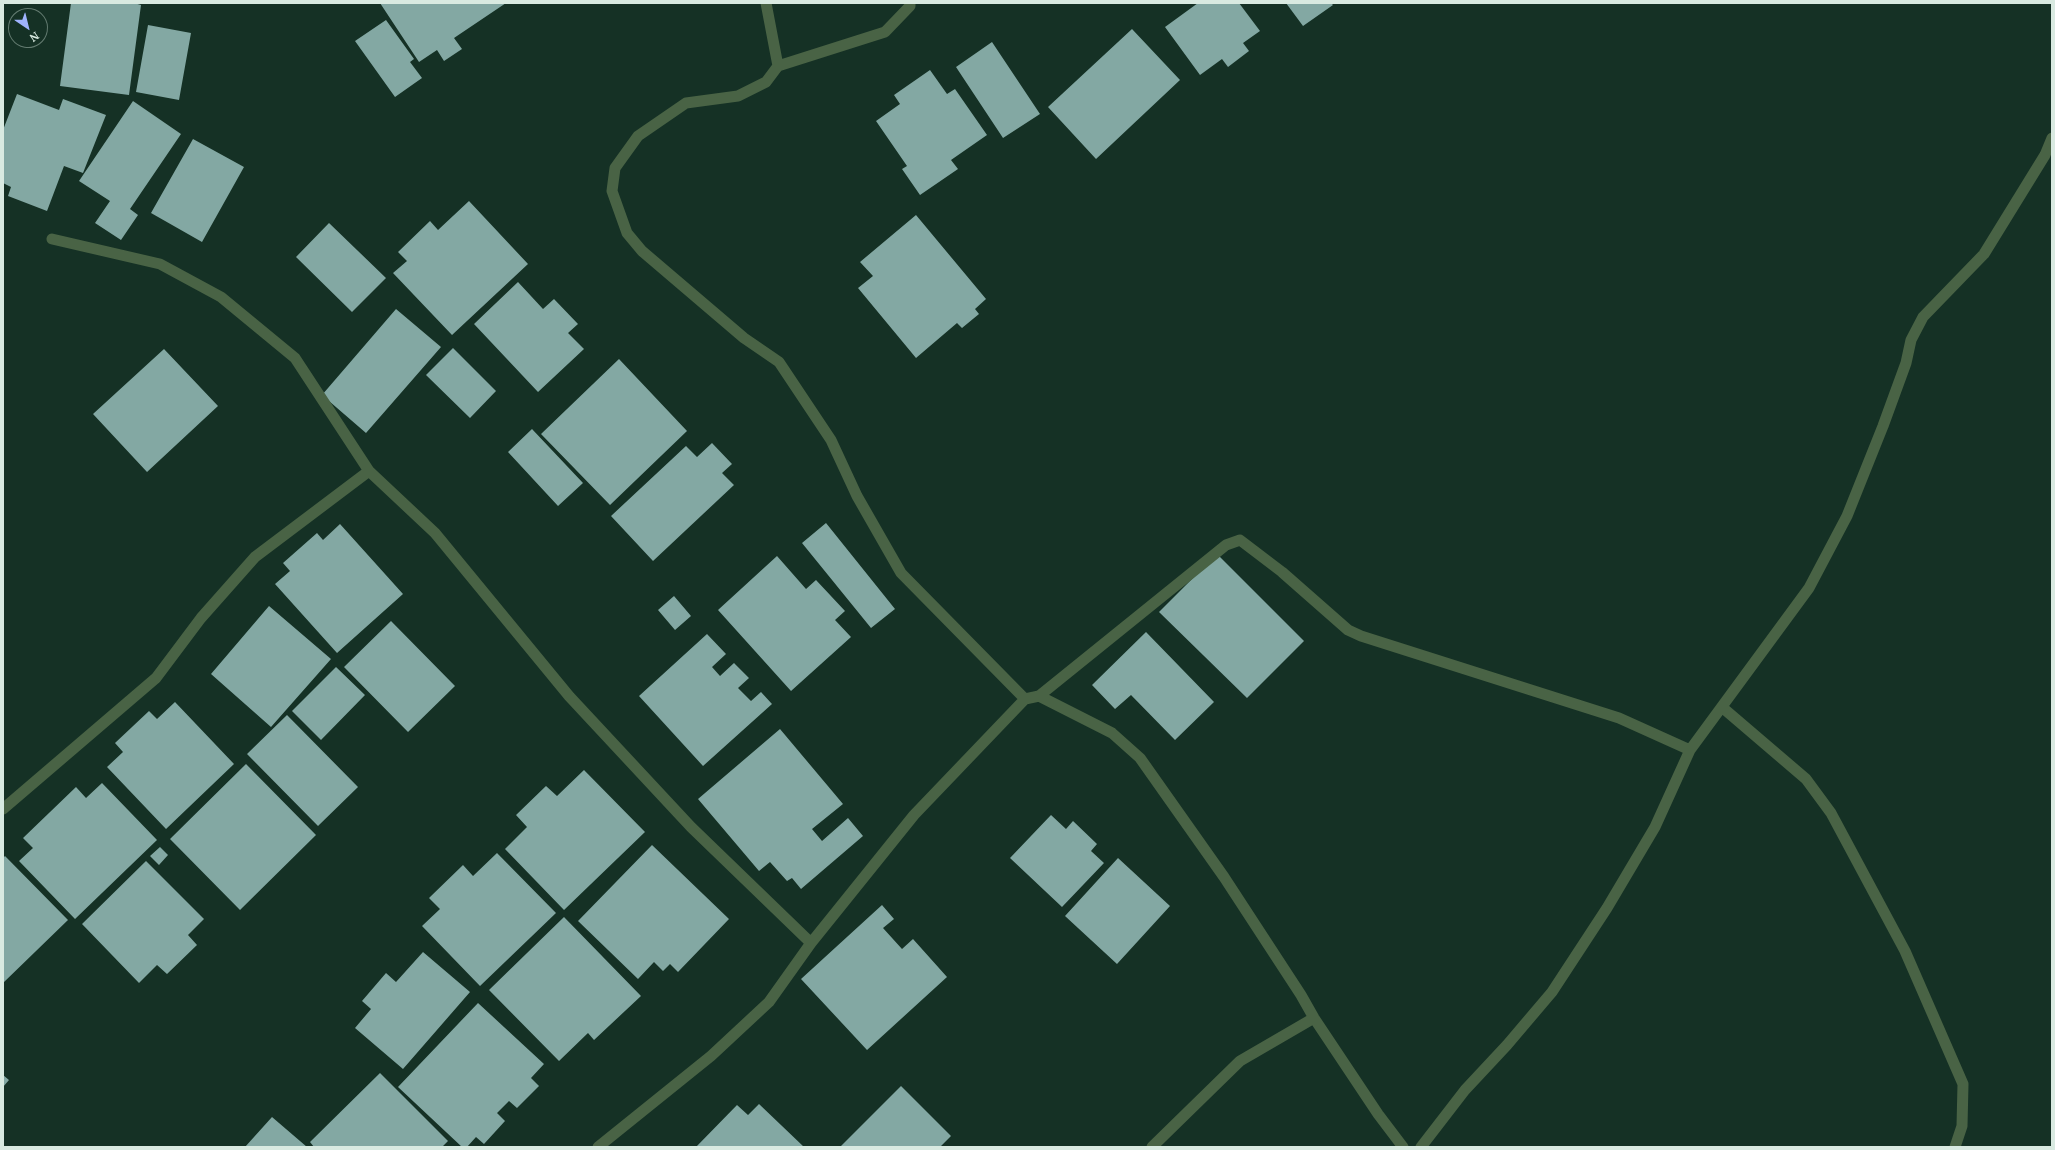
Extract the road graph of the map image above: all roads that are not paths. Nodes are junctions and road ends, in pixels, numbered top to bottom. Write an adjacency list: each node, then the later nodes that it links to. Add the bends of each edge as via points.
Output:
1 (766, 3): 3 (street)
2 (910, 3): 3 (street, via 885,32)
3 (778, 66): 8 (street, via 766,82 738,96 686,103 638,136 615,168 612,191 627,233 642,251 744,338 779,362 831,440 857,496 901,573)
4 (2052, 138): 9 (street, via 2045,155 1984,254 1923,317 1911,340 1906,363 1847,516 1809,588)
5 (52, 239): 6 (street, via 160,264 221,297 295,358)
6 (369, 471): 11 (street, via 256,557 201,618 156,678); 12 (street, via 435,533 569,696 691,827)
7 (1039, 696): 8 (street); 10 (street, via 1226,545 1240,540 1282,572 1348,630 1619,718); 13 (street, via 1112,733 1140,758 1224,877)
8 (1025, 699): 12 (street, via 914,815)
9 (1723, 708): 10 (street); 18 (street, via 1806,779 1831,813 1906,951 1963,1084 1962,1126)
10 (1690, 750): 17 (street, via 1655,827 1607,908 1552,992 1465,1090)
11 (3, 809)
12 (811, 943): 14 (street, via 769,1002 711,1056)
13 (1314, 1018): 15 (street, via 1240,1061); 16 (street)
14 (598, 1147)
15 (1152, 1147)
16 (1403, 1147)
17 (1421, 1147)
18 (1955, 1147)

